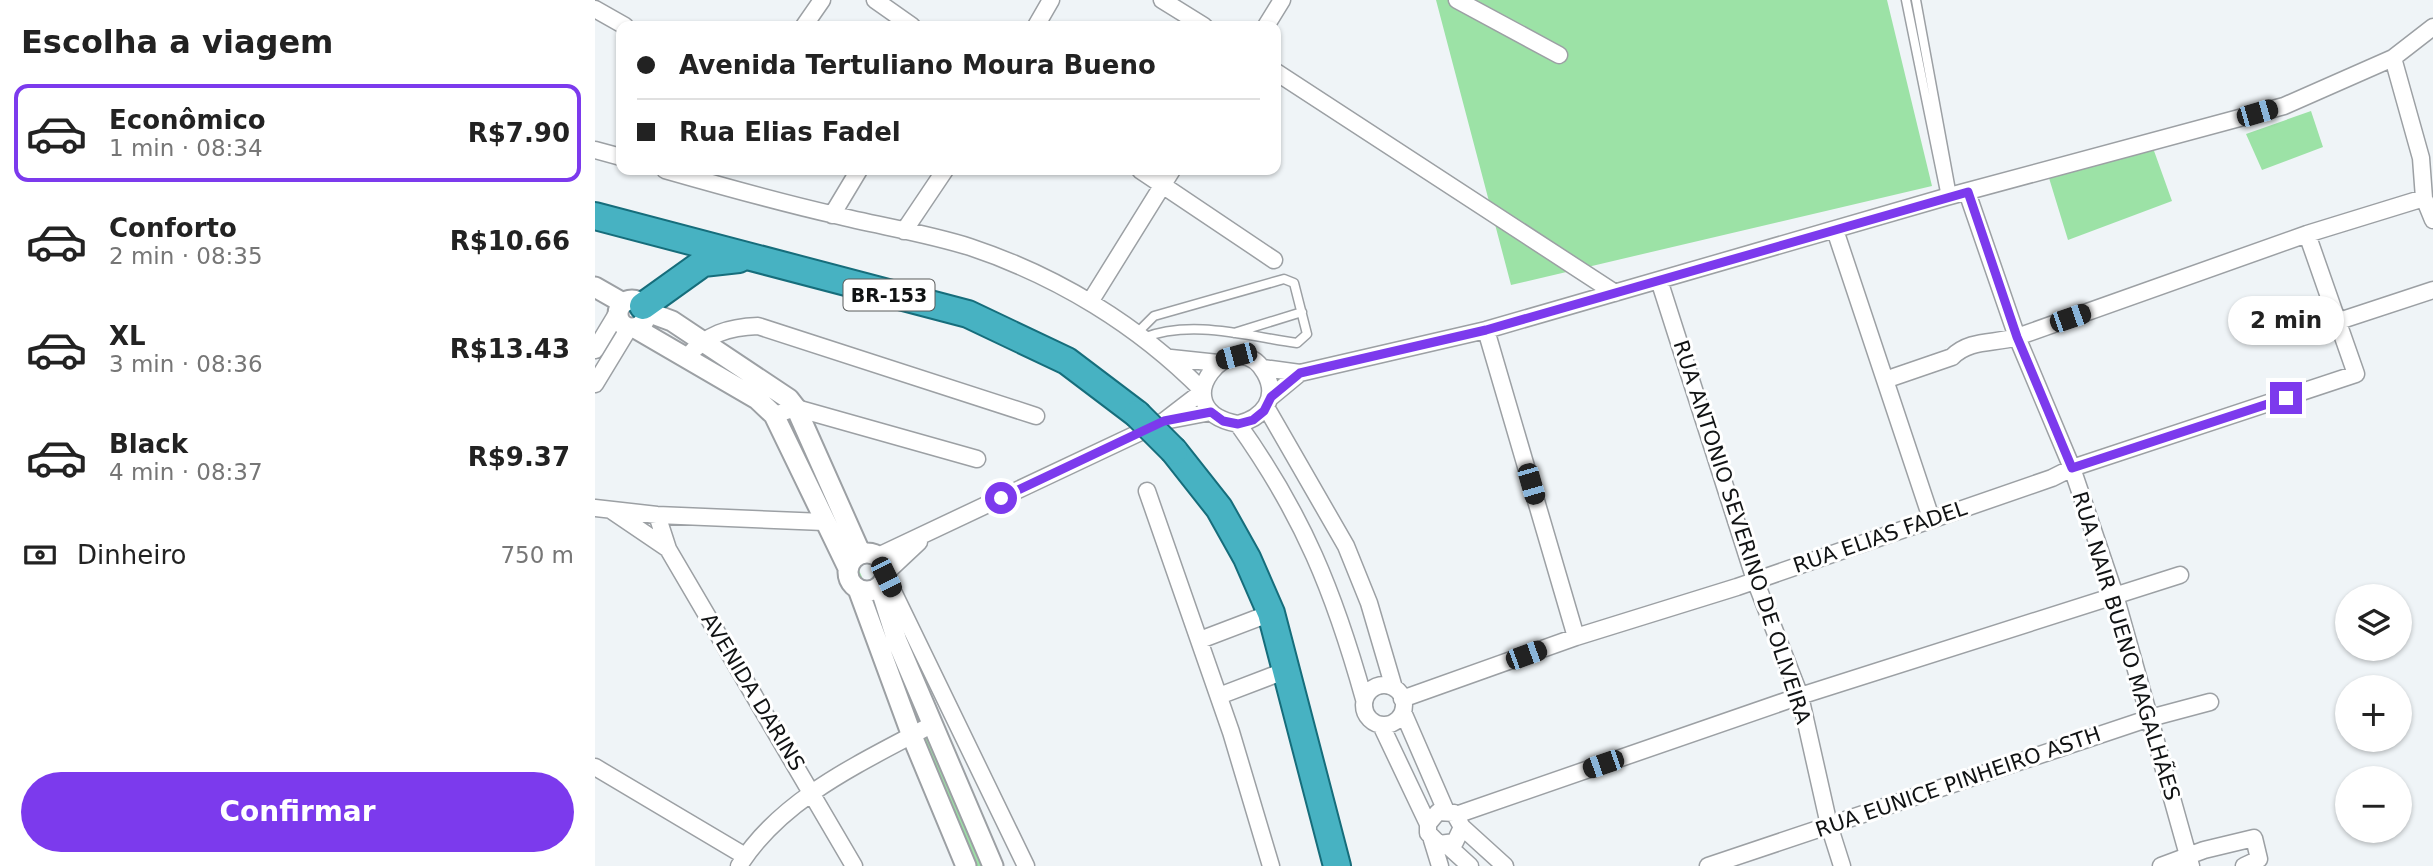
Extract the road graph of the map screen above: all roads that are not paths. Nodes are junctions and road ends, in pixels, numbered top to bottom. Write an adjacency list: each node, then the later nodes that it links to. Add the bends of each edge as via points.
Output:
1 (821, 0): 11 (street)
2 (875, 0): 12 (street)
3 (1051, 0): 13 (street)
4 (1162, 0): 14 (street)
5 (1282, 0): 15 (street)
6 (1457, 0): 17 (street)
7 (1906, 0): 29 (lane)
8 (1916, 0): 29 (lane)
9 (595, 9): 10 (street)
10 (616, 21)
11 (807, 21)
12 (905, 21)
13 (1039, 21)
14 (1196, 21)
15 (1269, 21)
16 (2433, 27): 18 (street)
17 (1559, 55)
18 (2393, 58): 22 (street); 29 (street, via 2284,106)
19 (1281, 75): 42 (street)
20 (595, 150): 21 (street)
21 (616, 156)
22 (2427, 156): 30 (street)
23 (856, 175): 31 (street)
24 (942, 175): 35 (street)
25 (1148, 175): 28 (street)
26 (1169, 175): 28 (street)
27 (713, 176): 31 (street)
28 (1163, 184): 38 (street); 43 (street)
29 (1955, 195): 34 (street); 50 (street, RUA NAIR BUENO MAGALHÃES)
30 (2424, 198): 33 (street); 36 (street)
31 (832, 215): 35 (street)
32 (607, 220): 37 (highway, BR-153)
33 (2433, 220)
34 (1835, 230): 39 (street); 58 (street)
35 (904, 231): 43 (street, via 968,246)
36 (2307, 234): 46 (street); 50 (street)
37 (753, 257): 45 (highway, via 703,263); 80 (highway, BR-153, bridge, via 968,314 1067,361 1137,414 1174,451 1219,508)
38 (1274, 260)
39 (1659, 281): 42 (street); 78 (street, RUA ANTONIO SEVERINO DE OLIVEIRA)
40 (595, 287): 45 (street)
41 (2433, 290): 46 (street)
42 (1615, 293): 47 (street)
43 (1090, 302): 49 (street)
44 (1302, 312): 48 (lane); 48 (lane, via 1307,334 1297,343); 49 (lane, via 1294,283 1284,279 1153,316)
45 (632, 314): 51 (street, via 672,321); 52 (street); 53 (street); 59 (street)
46 (2339, 321): 69 (street, RUA ELIAS FADEL, via 2356,374)
47 (1486, 330): 57 (street); 81 (street)
48 (1232, 334): 49 (lane, via 1167,329)
49 (1140, 336): 54 (street)
50 (2017, 337): 58 (street, via 1960,349 1952,357); 69 (street, RUA NAIR BUENO MAGALHÃES)
51 (700, 341): 53 (street); 62 (street); 65 (street, via 734,327 758,326)
52 (595, 350)
53 (687, 357): 64 (street, via 757,399)
54 (1171, 358): 55 (street); 60 (street)
55 (1218, 363): 56 (street, via 1236,356); 60 (street, via 1210,370)
56 (1263, 368): 57 (street); 61 (street, via 1270,382)
57 (1300, 373): 61 (street)
58 (1885, 380): 73 (street)
59 (595, 384)
60 (1203, 391): 63 (street); 66 (street)
61 (1268, 402): 67 (street, via 1253,420); 87 (street, via 1346,546)
62 (796, 408): 64 (street); 68 (street); 76 (street)
63 (1211, 412): 66 (street); 67 (street)
64 (774, 415): 74 (street)
65 (1036, 416)
66 (1164, 421): 76 (street, via 932,531)
67 (1238, 424): 86 (street, via 1283,490 1318,559 1340,614)
68 (977, 458)
69 (2072, 468): 73 (street, RUA ELIAS FADEL); 79 (street, RUA NAIR BUENO MAGALHÃES)
70 (1147, 491): 82 (street)
71 (602, 509): 72 (street); 75 (street)
72 (657, 514): 74 (street); 75 (street, AVENIDA DARINS)
73 (1931, 518): 78 (street, RUA ELIAS FADEL)
74 (824, 522): 76 (street)
75 (668, 549): 94 (street, AVENIDA DARINS)
76 (873, 569): 90 (street, via 897,642); 92 (street, via 873,591 858,589); 103 (street)
77 (2180, 575): 79 (street)
78 (1755, 580): 81 (street, RUA ELIAS FADEL); 85 (street, RUA ANTONIO SEVERINO DE OLIVEIRA)
79 (2115, 595): 85 (street); 89 (street, RUA NAIR BUENO MAGALHÃES)
80 (1271, 613): 82 (street); 83 (highway, BR-153)
81 (1576, 637): 87 (street, RUA ELIAS FADEL)
82 (1200, 640): 84 (street)
83 (1287, 670): 84 (street); 105 (highway, BR-153)
84 (1219, 696): 104 (street)
85 (1800, 696): 95 (street); 96 (street, RUA ANTONIO SEVERINO DE OLIVEIRA)
86 (1364, 699): 87 (street, via 1377,686); 91 (street, via 1366,716)
87 (1400, 699): 91 (street, via 1398,719); 95 (street)
88 (2210, 702): 89 (street, RUA EUNICE PINHEIRO ASTH)
89 (2150, 718): 96 (street, RUA EUNICE PINHEIRO ASTH); 99 (street, RUA NAIR BUENO MAGALHÃES)
90 (933, 724): 92 (street); 102 (street)
91 (1381, 725): 97 (street)
92 (912, 736): 94 (street); 101 (street)
93 (595, 767): 98 (street)
94 (812, 792): 98 (street); 100 (street, AVENIDA DARINS)
95 (1455, 818): 97 (street, via 1432,817); 97 (street, via 1455,842); 108 (street)
96 (1829, 825): 109 (street, RUA EUNICE PINHEIRO ASTH); 110 (street, RUA ANTONIO SEVERINO DE OLIVEIRA)
97 (1436, 836): 106 (street); 107 (street)
98 (742, 861)
99 (2189, 861): 111 (street); 112 (street, via 2254,838 2259,859)
100 (855, 866)
101 (966, 866)
102 (993, 866)
103 (1025, 866)
104 (1271, 866)
105 (1337, 866)
106 (1440, 866)
107 (1470, 866)
108 (1505, 866)
109 (1708, 866)
110 (1842, 866)
111 (2161, 866)
112 (2244, 866)

